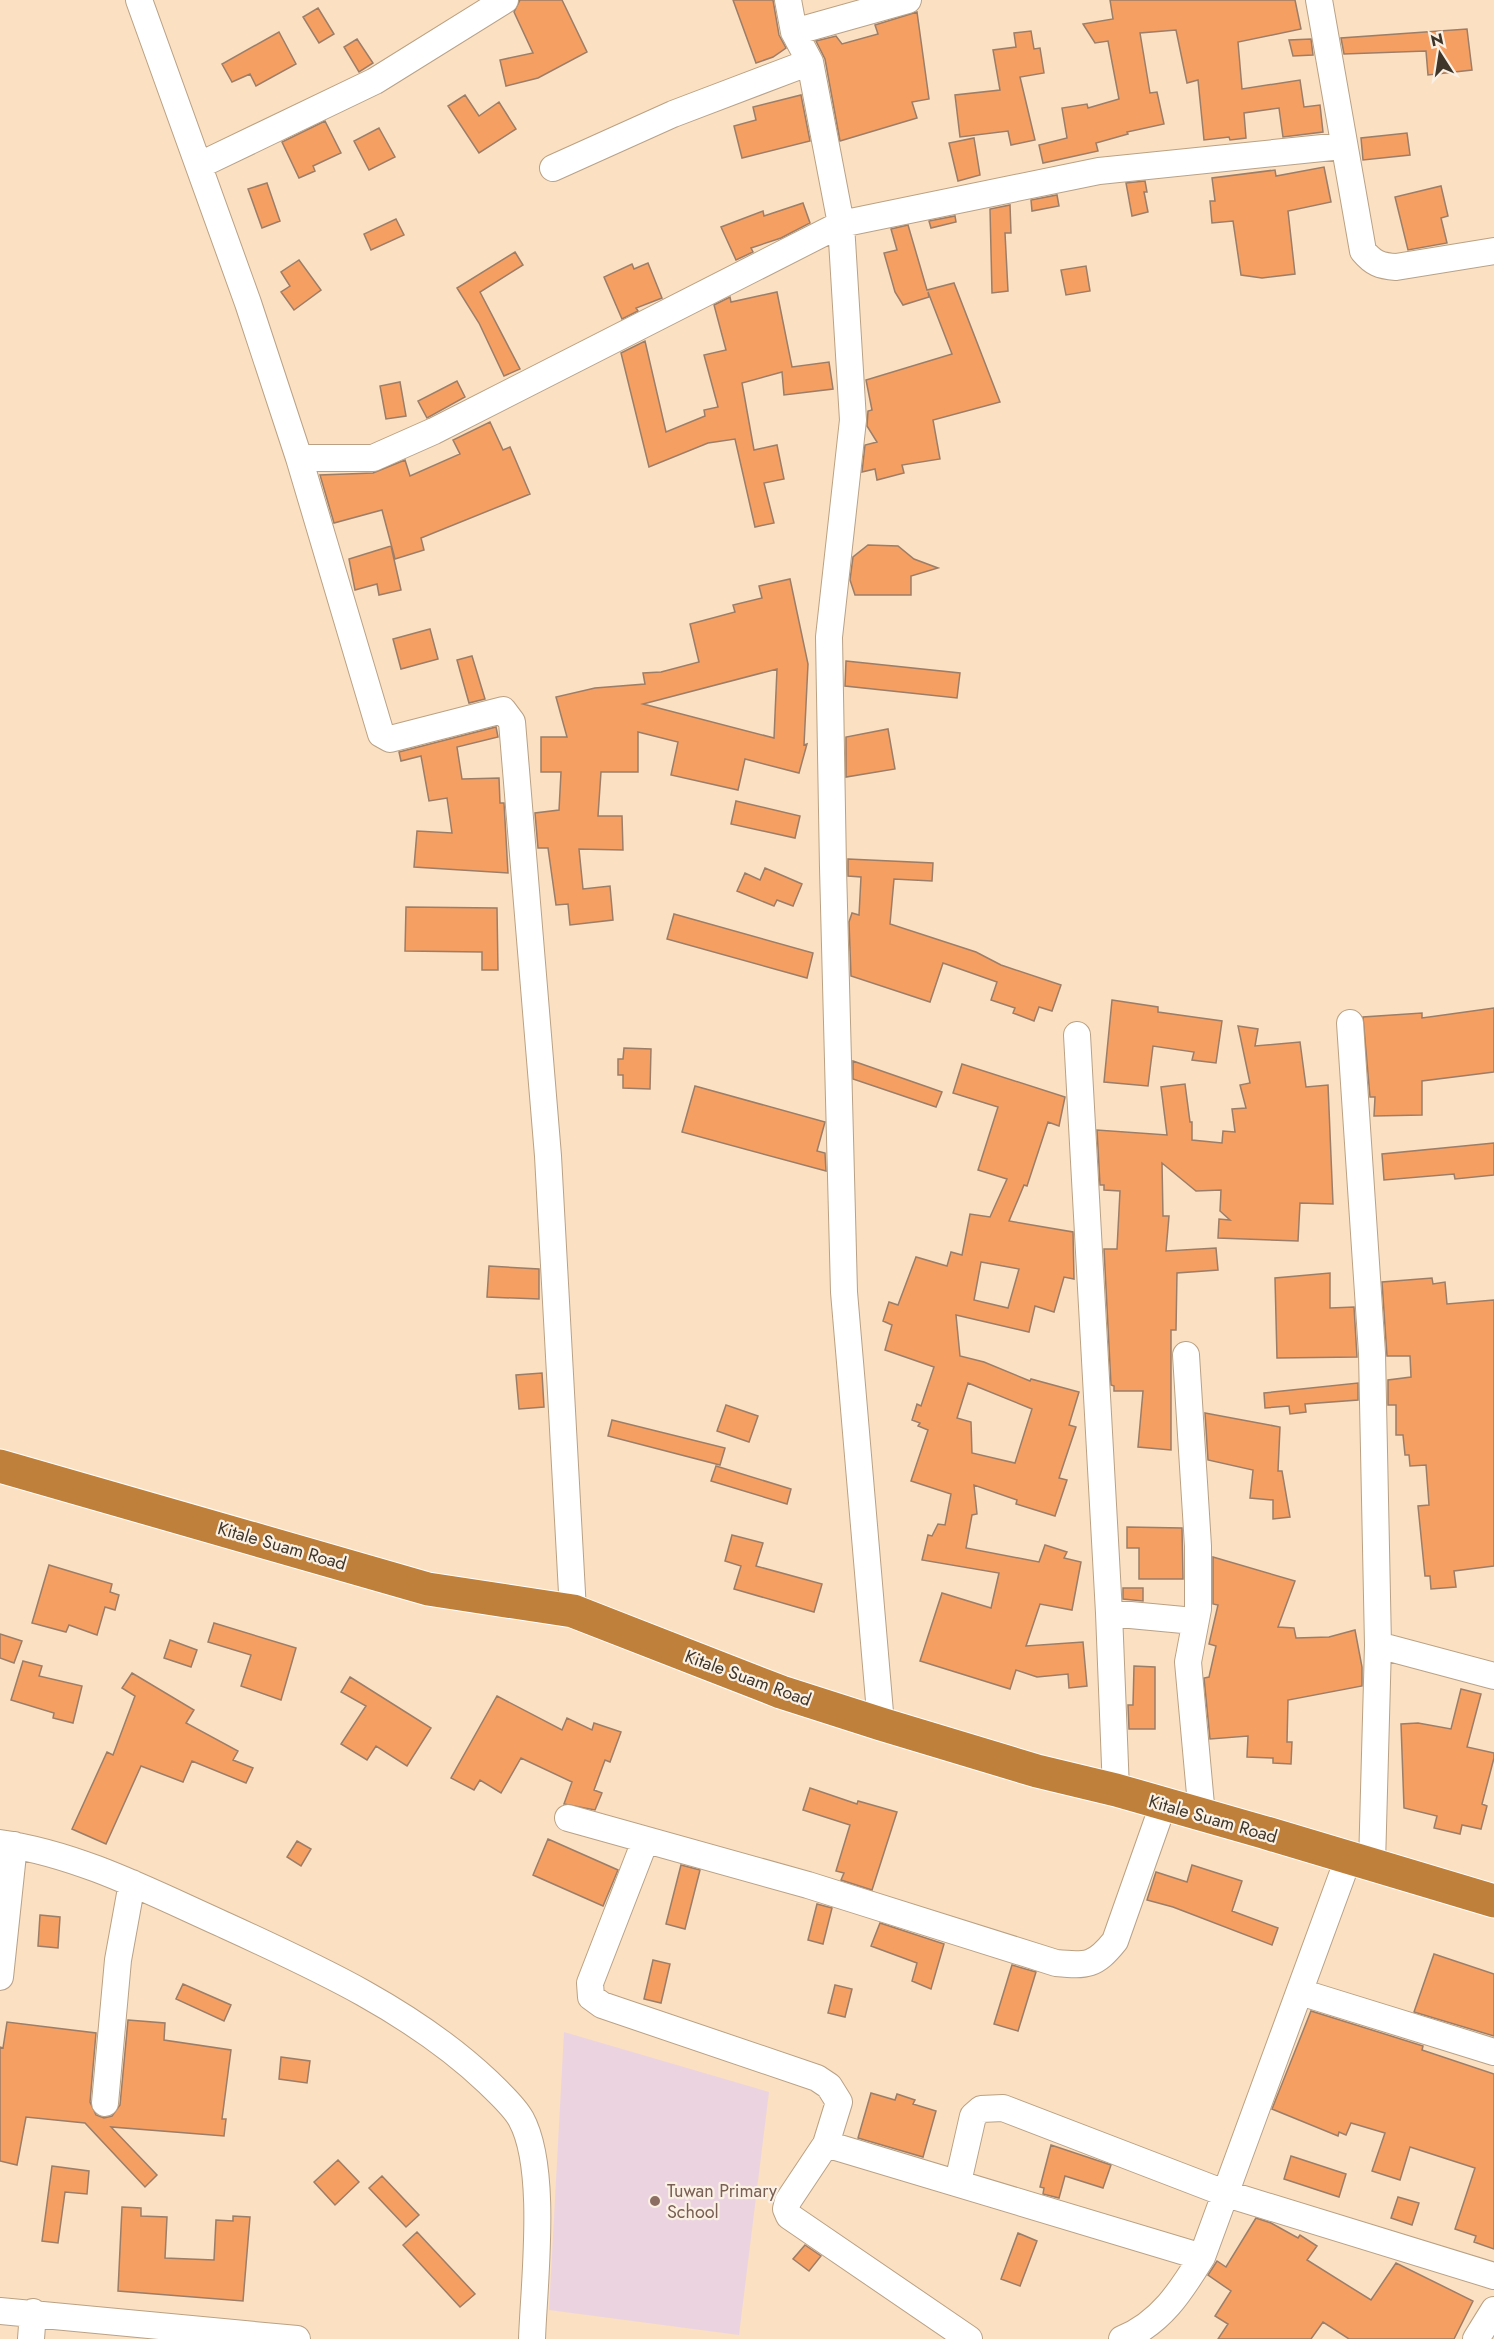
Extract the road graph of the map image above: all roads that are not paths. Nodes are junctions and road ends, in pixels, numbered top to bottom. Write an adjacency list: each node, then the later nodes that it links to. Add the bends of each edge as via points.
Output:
1 (139, 0): 9 (street)
2 (505, 0): 9 (street, via 375,81)
3 (788, 0): 6 (street)
4 (908, 0): 6 (street)
5 (1319, 0): 8 (street)
6 (794, 32): 7 (street)
7 (810, 62): 10 (street, via 673,114); 11 (street)
8 (1342, 146): 11 (street, via 1100,171); 12 (street, via 1363,251 1371,261 1382,267 1396,267)
9 (200, 165): 13 (street)
10 (553, 168)
11 (841, 224): 13 (street, via 435,431 373,458); 23 (street, via 853,420 829,637 844,1292)
12 (1494, 251)
13 (299, 458): 18 (street, via 381,734 390,739 503,710 512,722 548,1156)
14 (1350, 1023): 21 (street, via 1372,1353)
15 (1077, 1035): 19 (street)
16 (1186, 1355): 20 (street, via 1198,1546 1198,1610)
17 (0, 1466): 18 (highway, Kitale Suam Road, via 428,1589)
18 (573, 1611): 23 (highway, Kitale Suam Road, via 781,1692)
19 (1109, 1613): 20 (street); 24 (street)
20 (1194, 1621): 26 (street, via 1188,1662)
21 (1378, 1644): 22 (street); 30 (street)
22 (1494, 1676)
23 (881, 1724): 24 (highway, Kitale Suam Road, via 1037,1771)
24 (1116, 1790): 25 (highway, Kitale Suam Road)
25 (1162, 1805): 26 (highway, Kitale Suam Road); 28 (street, via 1115,1941 1101,1958 1083,1966 1056,1963 808,1885)
26 (1202, 1816): 30 (highway, Kitale Suam Road)
27 (568, 1818): 28 (street)
28 (645, 1841): 37 (street, via 590,1983 591,1997 602,2005 816,2078 829,2086 839,2102)
29 (7, 1844): 31 (street, via 89,1866); 33 (street)
30 (1360, 1862): 32 (highway, Kitale Suam Road); 34 (street)
31 (132, 1883): 36 (street, via 117,1960); 48 (street, via 309,1963 366,1994 472,2068 521,2118 533,2157 536,2207)
32 (1494, 1901)
33 (0, 1977)
34 (1300, 1992): 35 (street); 39 (street)
35 (1494, 2052)
36 (105, 2103)
37 (826, 2144): 38 (street); 49 (street, via 788,2201 789,2216)
38 (958, 2182): 39 (street, via 972,2116 981,2109 1003,2108); 40 (street)
39 (1227, 2194): 40 (street); 41 (street)
40 (1202, 2257): 45 (street, via 1162,2315)
41 (1494, 2276)
42 (1494, 2310): 50 (street)
43 (0, 2311): 44 (street)
44 (33, 2312): 46 (street); 47 (street)
45 (1135, 2337)
46 (31, 2339)
47 (297, 2339)
48 (532, 2339)
49 (969, 2339)
50 (1476, 2339)

